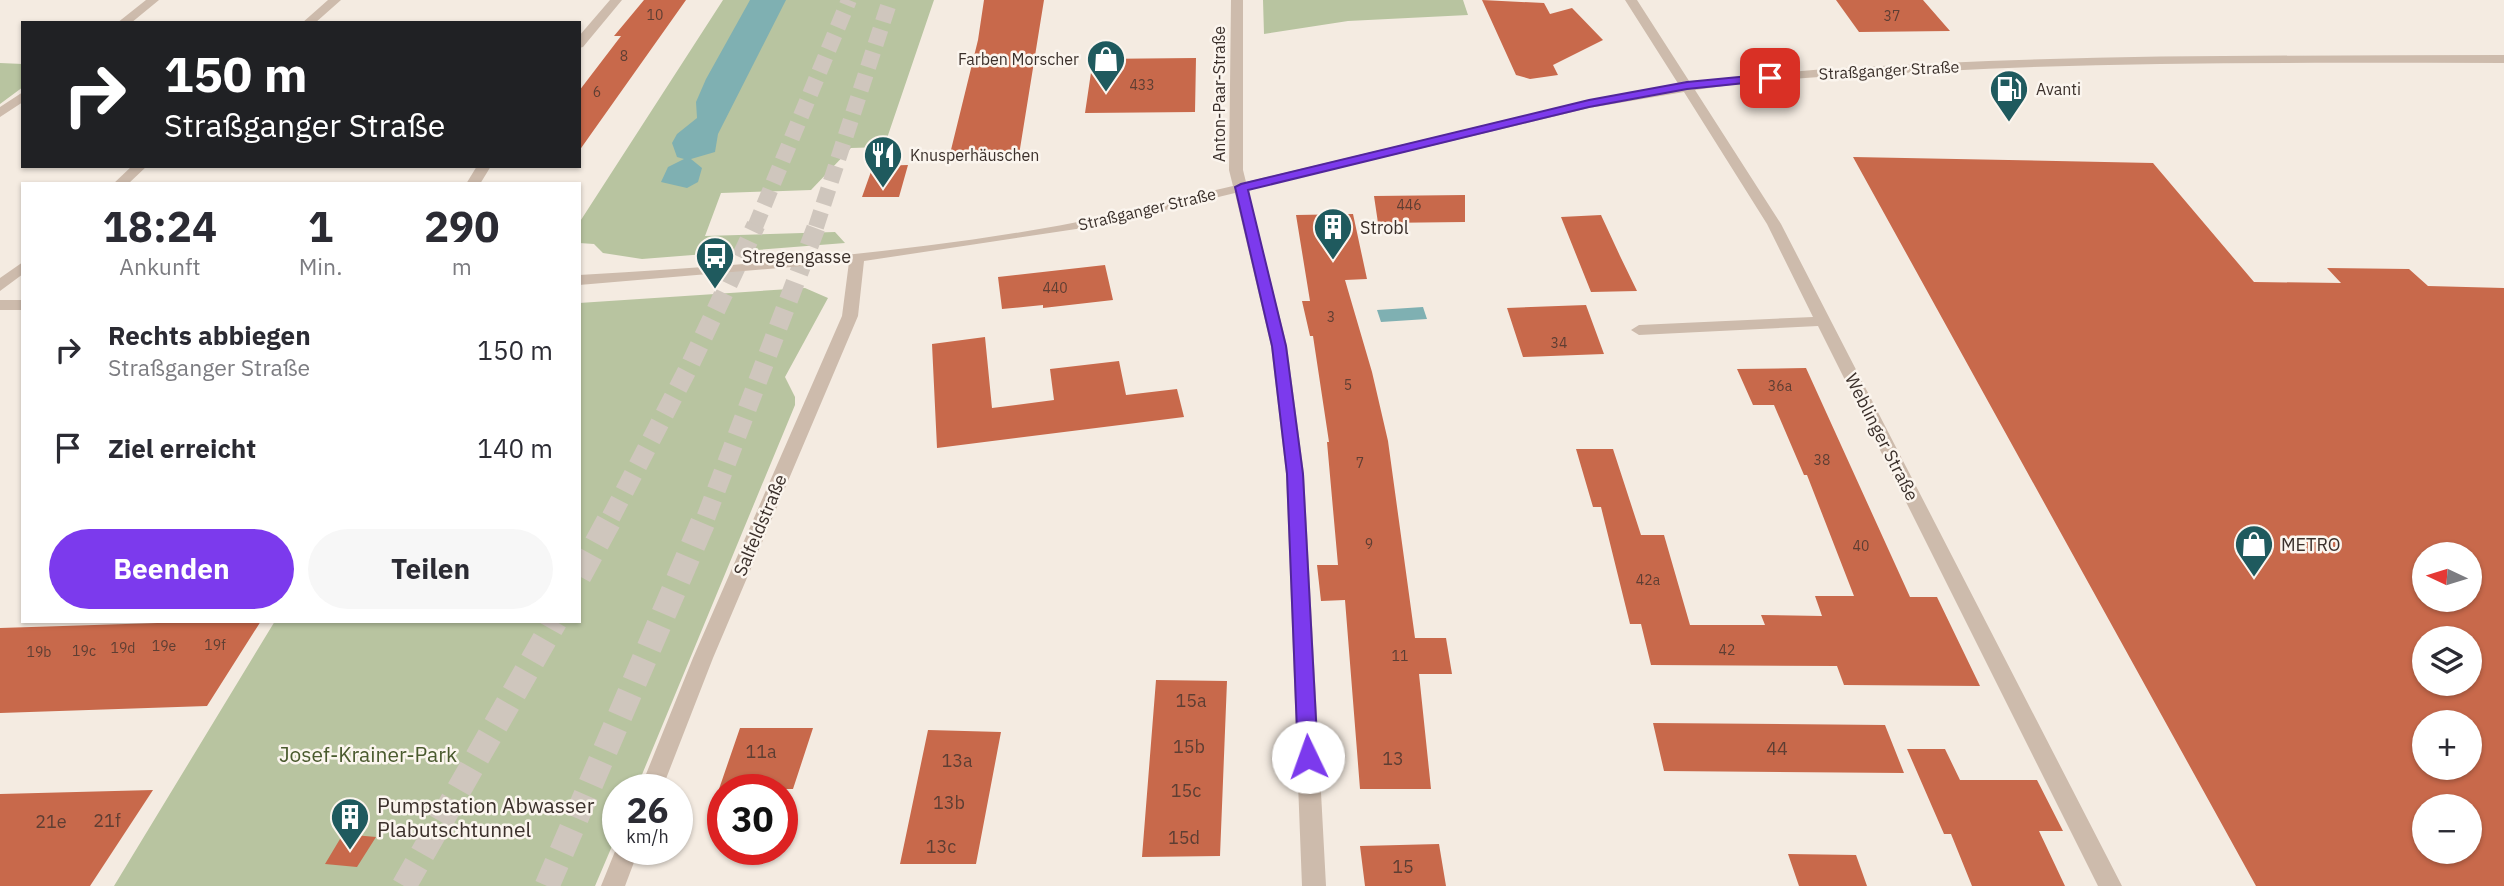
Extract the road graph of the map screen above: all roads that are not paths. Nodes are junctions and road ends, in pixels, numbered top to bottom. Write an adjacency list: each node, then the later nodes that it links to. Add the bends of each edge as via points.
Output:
1 (153, 0): 6 (street)
2 (335, 0): 7 (street)
3 (616, 0): 8 (street)
4 (1237, 0): 15 (street, Anton-Paar-Straße, via 1235,128)
5 (1631, 0): 10 (street, Weblinger Straße)
6 (125, 21)
7 (311, 21)
8 (581, 42)
9 (2504, 59): 10 (street, Straßganger Straße, via 2084,60 1826,73)
10 (1687, 86): 15 (street, Straßganger Straße, via 1589,104); 22 (street, Weblinger Straße, via 1774,224)
11 (21, 97): 12 (street)
12 (0, 113)
13 (139, 168): 14 (street)
14 (122, 182)
15 (1241, 187): 16 (street, Straßganger Straße, via 1035,233); 27 (street, Anton-Paar-Straße, via 1279,346 1295,474)
16 (857, 259): 18 (street, Straßganger Straße); 24 (street, Salfeldstraße, via 850,316)
17 (21, 268): 19 (street)
18 (581, 280)
19 (0, 286)
20 (21, 304): 21 (street)
21 (0, 305)
22 (1823, 321): 23 (street); 28 (street, Weblinger Straße)
23 (1639, 330)
24 (657, 774)
25 (621, 865): 26 (street)
26 (613, 886)
27 (1314, 886)
28 (2110, 886)

